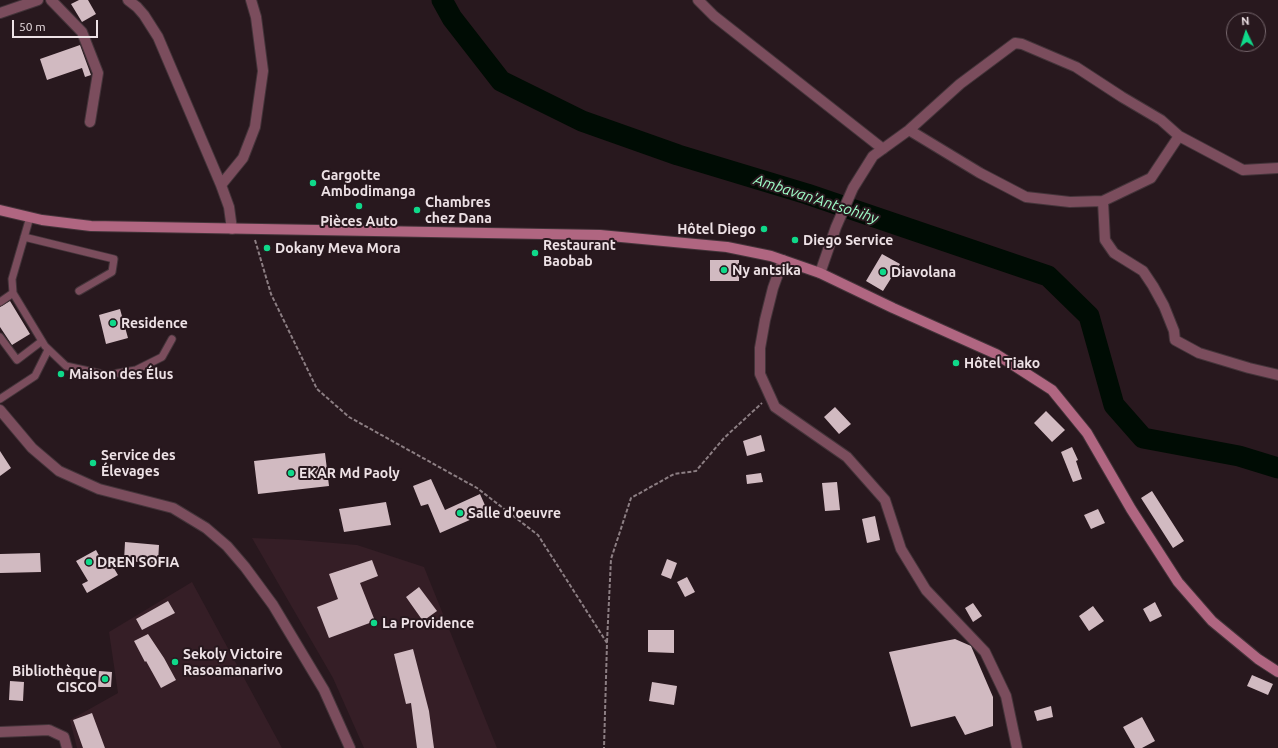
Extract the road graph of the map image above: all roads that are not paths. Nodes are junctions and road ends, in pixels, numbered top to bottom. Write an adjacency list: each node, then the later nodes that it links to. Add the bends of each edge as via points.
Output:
1 (38, 0): 6 (street)
2 (51, 0): 7 (street, via 82,32 98,73)
3 (128, 0): 12 (street, via 144,15 158,37)
4 (251, 0): 12 (street, via 264,71 255,127 243,158)
5 (698, 0): 10 (street, via 714,16)
6 (0, 13)
7 (90, 122)
8 (910, 130): 9 (street, via 960,84 1015,42 1076,67 1161,120); 10 (street); 13 (street, via 980,173 1026,197 1070,202)
9 (1179, 136): 11 (street, via 1243,170); 13 (street, via 1151,178)
10 (883, 149): 19 (street, via 873,156 853,188)
11 (1278, 168)
12 (221, 185): 16 (street, via 229,207)
13 (1103, 201): 27 (street, via 1105,240 1114,253 1143,270 1164,306 1175,340 1199,353)
14 (0, 210): 15 (main road)
15 (30, 217): 16 (main road, via 91,226); 17 (lane)
16 (232, 229): 18 (main road, via 600,234 727,247)
17 (24, 237): 20 (lane, via 114,259 112,272); 21 (lane, via 12,278)
18 (783, 260): 19 (main road); 34 (street, via 773,288 760,348 760,374 774,407 847,457 885,500 901,549 926,590 985,652 1006,696)
19 (820, 273): 30 (main road, via 996,354 1052,390 1087,433 1131,509 1178,582 1212,621)
20 (79, 291)
21 (13, 293): 22 (lane); 25 (lane)
22 (0, 302)
23 (0, 337): 25 (lane, via 17,360)
24 (172, 339): 26 (lane, via 162,357 136,370 107,375 66,366)
25 (42, 342): 26 (lane)
26 (48, 350): 28 (lane, via 34,376)
27 (1278, 375)
28 (0, 399)
29 (0, 410): 33 (street, via 32,448 59,471 99,489 173,508 206,528 227,546 273,605 324,690)
30 (1278, 672)
31 (0, 732): 32 (street, via 49,730 64,737)
32 (67, 748)
33 (350, 748)
34 (1017, 748)

